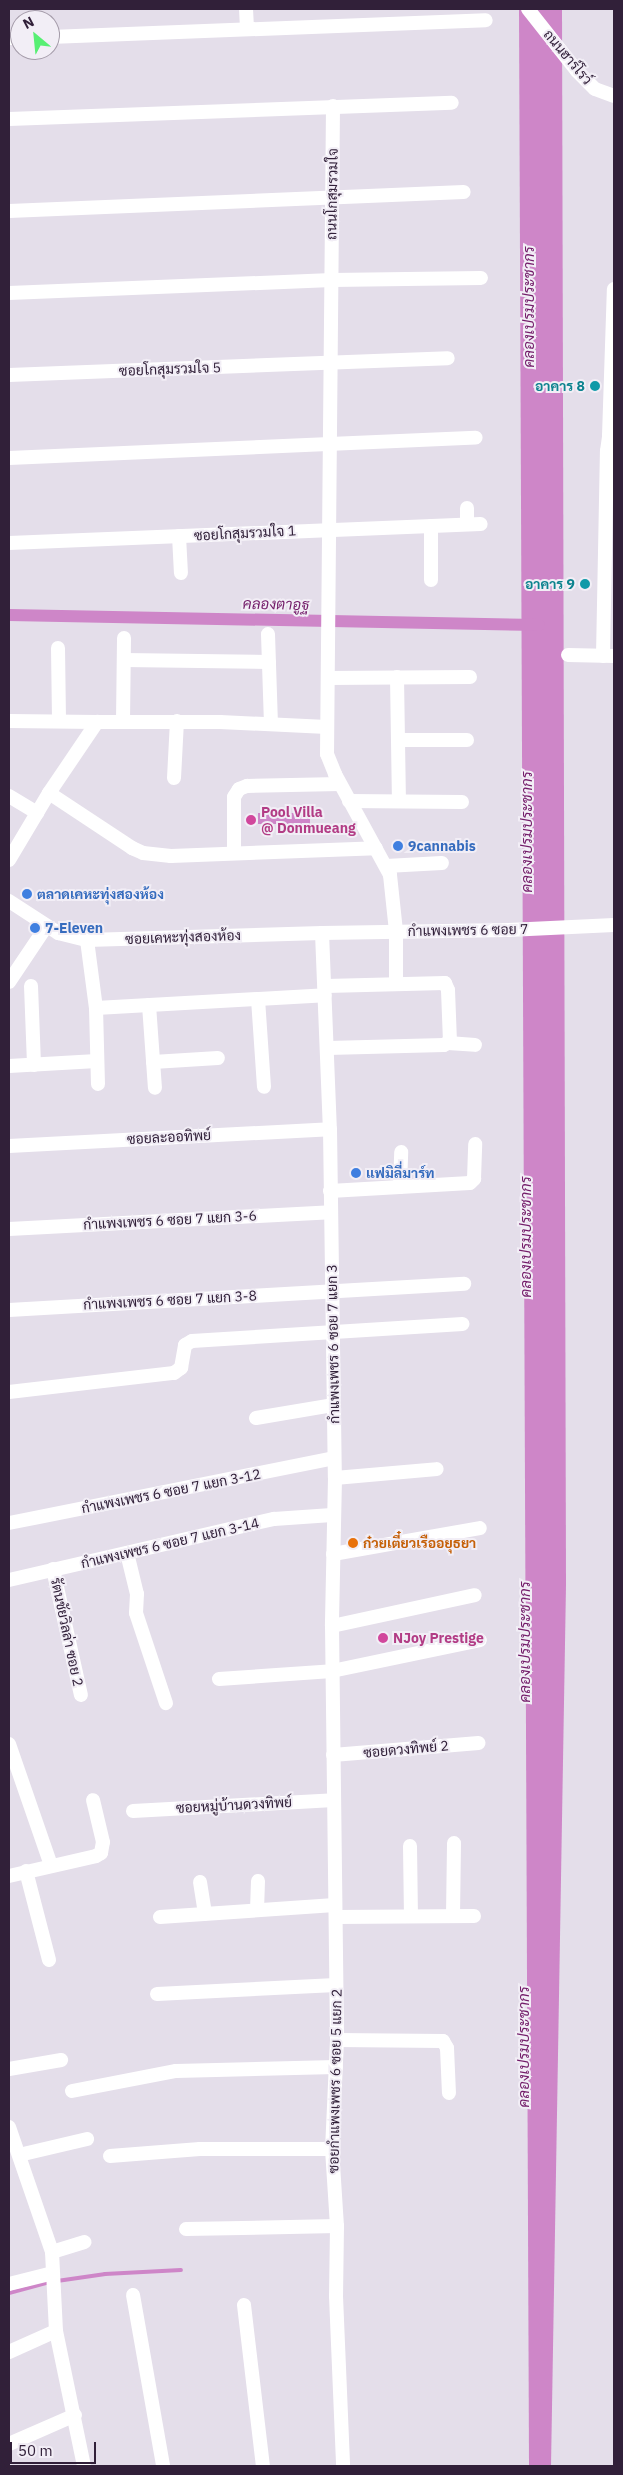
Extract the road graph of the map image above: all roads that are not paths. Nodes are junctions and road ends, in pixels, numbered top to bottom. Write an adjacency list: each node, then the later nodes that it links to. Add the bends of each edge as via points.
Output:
1 (246, 9): 5 (street)
2 (256, 9): 5 (street)
3 (528, 9): 7 (street, ถนนฮาร์โรว์, via 576,71 595,89)
4 (486, 20): 5 (street)
5 (252, 29): 6 (street)
6 (60, 37)
7 (610, 95)
8 (452, 103): 9 (street)
9 (333, 106): 10 (street); 12 (street, ถนนโกสุมรวมใจ)
10 (9, 119)
11 (464, 192): 12 (street)
12 (332, 198): 13 (street); 15 (street, ถนนโกสุมรวมใจ)
13 (9, 210)
14 (481, 278): 15 (street)
15 (332, 280): 17 (street); 19 (street, ถนนโกสุมรวมใจ)
16 (614, 289): 21 (street)
17 (9, 293)
18 (448, 358): 19 (street, ซอยโกสุมรวมใจ 5)
19 (331, 362): 20 (street, ซอยโกสุมรวมใจ 5); 23 (street, ถนนโกสุมรวมใจ)
20 (9, 375)
21 (613, 375): 32 (street, via 607,451)
22 (476, 438): 23 (street)
23 (330, 443): 24 (street); 29 (street, ถนนโกสุมรวมใจ)
24 (9, 458)
25 (467, 508): 26 (street)
26 (467, 524): 27 (street, ซอยโกสุมรวมใจ 1); 28 (street, ซอยโกสุมรวมใจ 1)
27 (482, 524)
28 (431, 526): 29 (street, ซอยโกสุมรวมใจ 1); 34 (street)
29 (329, 529): 30 (street, ซอยโกสุมรวมใจ 1); 44 (street, ถนนโกสุมรวมใจ)
30 (179, 536): 31 (street, ซอยโกสุมรวมใจ 1); 33 (street)
31 (9, 543)
32 (610, 565): 39 (street)
33 (180, 573)
34 (431, 580)
35 (268, 634): 41 (street)
36 (124, 638): 40 (street)
37 (58, 648): 46 (street)
38 (568, 655): 39 (street)
39 (609, 656)
40 (124, 660): 41 (street); 47 (street)
41 (269, 662): 50 (street)
42 (397, 677): 43 (street); 44 (street); 52 (street)
43 (470, 677)
44 (328, 678): 51 (street, ถนนโกสุมรวมใจ)
45 (9, 720): 46 (street)
46 (59, 721): 49 (street)
47 (123, 721): 48 (street); 49 (street)
48 (177, 721): 50 (street); 54 (street)
49 (98, 722): 56 (street)
50 (271, 724): 51 (street)
51 (327, 727): 55 (street, ถนนโกสุมรวมใจ, via 327,754)
52 (398, 740): 53 (street); 58 (street)
53 (467, 740)
54 (174, 778)
55 (340, 784): 59 (street, ถนนโกสุมรวมใจ); 63 (street, via 247,786 239,789 234,797)
56 (48, 793): 61 (street); 63 (street, via 143,853 171,856)
57 (9, 796): 61 (street)
58 (399, 800): 59 (street); 60 (street)
59 (349, 801): 62 (street, ถนนโกสุมรวมใจ)
60 (462, 802)
61 (37, 813): 64 (street)
62 (376, 848): 63 (street); 66 (street, ถนนโกสุมรวมใจ)
63 (234, 854)
64 (9, 860)
65 (442, 864): 66 (street)
66 (386, 866): 70 (street, ถนนโกสุมรวมใจ, via 392,882)
67 (9, 901): 69 (street)
68 (614, 924): 70 (street, กำแพงเพชร 6 ซอย 7)
69 (46, 927): 72 (street, ซอยเคหะทุ่งสองห้อง, via 70,938); 73 (street)
70 (396, 932): 71 (street, กำแพงเพชร 6 ซอย 7); 74 (street, ถนนโกสุมรวมใจ)
71 (322, 933): 72 (street, ซอยเคหะทุ่งสองห้อง); 76 (street, กำแพงเพชร 6 ซอย 7 แยก 3)
72 (87, 940): 79 (street)
73 (9, 982)
74 (396, 984): 76 (street); 80 (street, via 445,983 448,990)
75 (31, 986): 86 (street)
76 (325, 990): 77 (street); 82 (street, กำแพงเพชร 6 ซอย 7 แยก 3)
77 (258, 999): 78 (street); 89 (street)
78 (149, 1005): 79 (street); 85 (street)
79 (96, 1008): 84 (street)
80 (448, 1043): 81 (street); 82 (street)
81 (475, 1044)
82 (328, 1048): 91 (street, กำแพงเพชร 6 ซอย 7 แยก 3)
83 (218, 1058): 85 (street)
84 (97, 1061): 86 (street); 88 (street)
85 (153, 1062): 90 (street)
86 (34, 1065): 87 (street)
87 (9, 1066)
88 (98, 1084)
89 (264, 1087)
90 (154, 1088)
91 (330, 1129): 93 (street, ซอยละออทิพย์); 96 (street, กำแพงเพชร 6 ซอย 7 แยก 3)
92 (475, 1144): 95 (street, via 474,1179 470,1183)
93 (9, 1146)
94 (401, 1152): 95 (street)
95 (400, 1187): 96 (street)
96 (330, 1191): 97 (street, กำแพงเพชร 6 ซอย 7 แยก 3)
97 (331, 1212): 98 (street, กำแพงเพชร 6 ซอย 7 แยก 3-6); 100 (street, กำแพงเพชร 6 ซอย 7 แยก 3)
98 (9, 1229)
99 (464, 1284): 100 (street, กำแพงเพชร 6 ซอย 7 แยก 3-8)
100 (332, 1290): 101 (street, กำแพงเพชร 6 ซอย 7 แยก 3-8); 103 (street, กำแพงเพชร 6 ซอย 7 แยก 3)
101 (9, 1310)
102 (462, 1324): 103 (street)
103 (333, 1332): 104 (street, via 192,1342 185,1345 181,1368 174,1373); 105 (street, กำแพงเพชร 6 ซอย 7 แยก 3)
104 (9, 1392)
105 (334, 1405): 106 (street); 107 (street, กำแพงเพชร 6 ซอย 7 แยก 3)
106 (256, 1418)
107 (333, 1458): 109 (street, กำแพงเพชร 6 ซอย 7 แยก 3); 111 (street, กำแพงเพชร 6 ซอย 7 แยก 3-12)
108 (438, 1469): 109 (street)
109 (335, 1478): 110 (street, กำแพงเพชร 6 ซอย 7 แยก 3)
110 (332, 1515): 113 (street, กำแพงเพชร 6 ซอย 7 แยก 3-14, via 274,1519); 114 (street, กำแพงเพชร 6 ซอย 7 แยก 3)
111 (9, 1523)
112 (480, 1528): 114 (street)
113 (127, 1553): 115 (street, กำแพงเพชร 6 ซอย 7 แยก 3-14); 123 (street, via 137,1594 136,1613)
114 (333, 1554): 118 (street, กำแพงเพชร 6 ซอย 7 แยก 3)
115 (53, 1569): 116 (street, กำแพงเพชร 6 ซอย 7 แยก 3-14); 122 (street, รัตนชัยวิลล่า ซอย 2)
116 (9, 1580)
117 (475, 1595): 118 (street)
118 (332, 1626): 120 (street, กำแพงเพชร 6 ซอย 7 แยก 3)
119 (480, 1640): 120 (street)
120 (332, 1671): 121 (street); 126 (street, กำแพงเพชร 6 ซอย 7 แยก 3)
121 (219, 1679)
122 (81, 1695)
123 (166, 1703)
124 (479, 1743): 126 (street, ซอยดวงทิพย์ 2)
125 (9, 1744): 132 (street)
126 (333, 1755): 128 (street, ซอยกำแพงเพชร 6 ซอย 5 แยก 2)
127 (93, 1800): 132 (street, via 103,1842 101,1853)
128 (334, 1800): 129 (street, ซอยหมู่บ้านดวงทิพย์); 138 (street, ซอยกำแพงเพชร 6 ซอย 5 แยก 2)
129 (133, 1811)
130 (454, 1843): 142 (street)
131 (410, 1846): 141 (street)
132 (51, 1865): 133 (street)
133 (26, 1871): 134 (street); 144 (street)
134 (9, 1876)
135 (258, 1880): 137 (street)
136 (200, 1882): 139 (street)
137 (257, 1910): 138 (street); 139 (street)
138 (336, 1911): 141 (street); 145 (street, ซอยกำแพงเพชร 6 ซอย 5 แยก 2)
139 (205, 1914): 140 (street)
140 (160, 1916)
141 (411, 1916): 142 (street)
142 (453, 1916): 143 (street)
143 (474, 1916)
144 (49, 1960)
145 (336, 1985): 146 (street); 147 (street, ซอยกำแพงเพชร 6 ซอย 5 แยก 2)
146 (157, 1994)
147 (337, 2040): 149 (street, ซอยกำแพงเพชร 6 ซอย 5 แยก 2); 152 (street, via 443,2041 447,2048)
148 (61, 2060): 150 (street)
149 (336, 2067): 151 (street, via 176,2071); 155 (street, ซอยกำแพงเพชร 6 ซอย 5 แยก 2)
150 (9, 2068)
151 (72, 2091)
152 (449, 2093)
153 (9, 2127): 156 (street)
154 (87, 2138): 156 (street)
155 (332, 2149): 157 (street, via 207,2149); 158 (street, ซอยกำแพงเพชร 6 ซอย 5 แยก 2)
156 (19, 2155): 161 (street)
157 (110, 2156)
158 (337, 2226): 159 (street); 173 (street, ซอยกำแพงเพชร 6 ซอย 5 แยก 2, via 336,2296)
159 (186, 2229)
160 (84, 2242): 161 (street)
161 (52, 2252): 162 (street)
162 (53, 2278): 163 (street); 166 (street)
163 (9, 2284)
164 (133, 2295): 171 (street)
165 (244, 2305): 172 (street)
166 (56, 2331): 167 (street); 168 (street)
167 (9, 2352)
168 (76, 2415): 169 (street); 170 (street)
169 (9, 2444)
170 (84, 2466)
171 (163, 2466)
172 (263, 2466)
173 (343, 2466)

